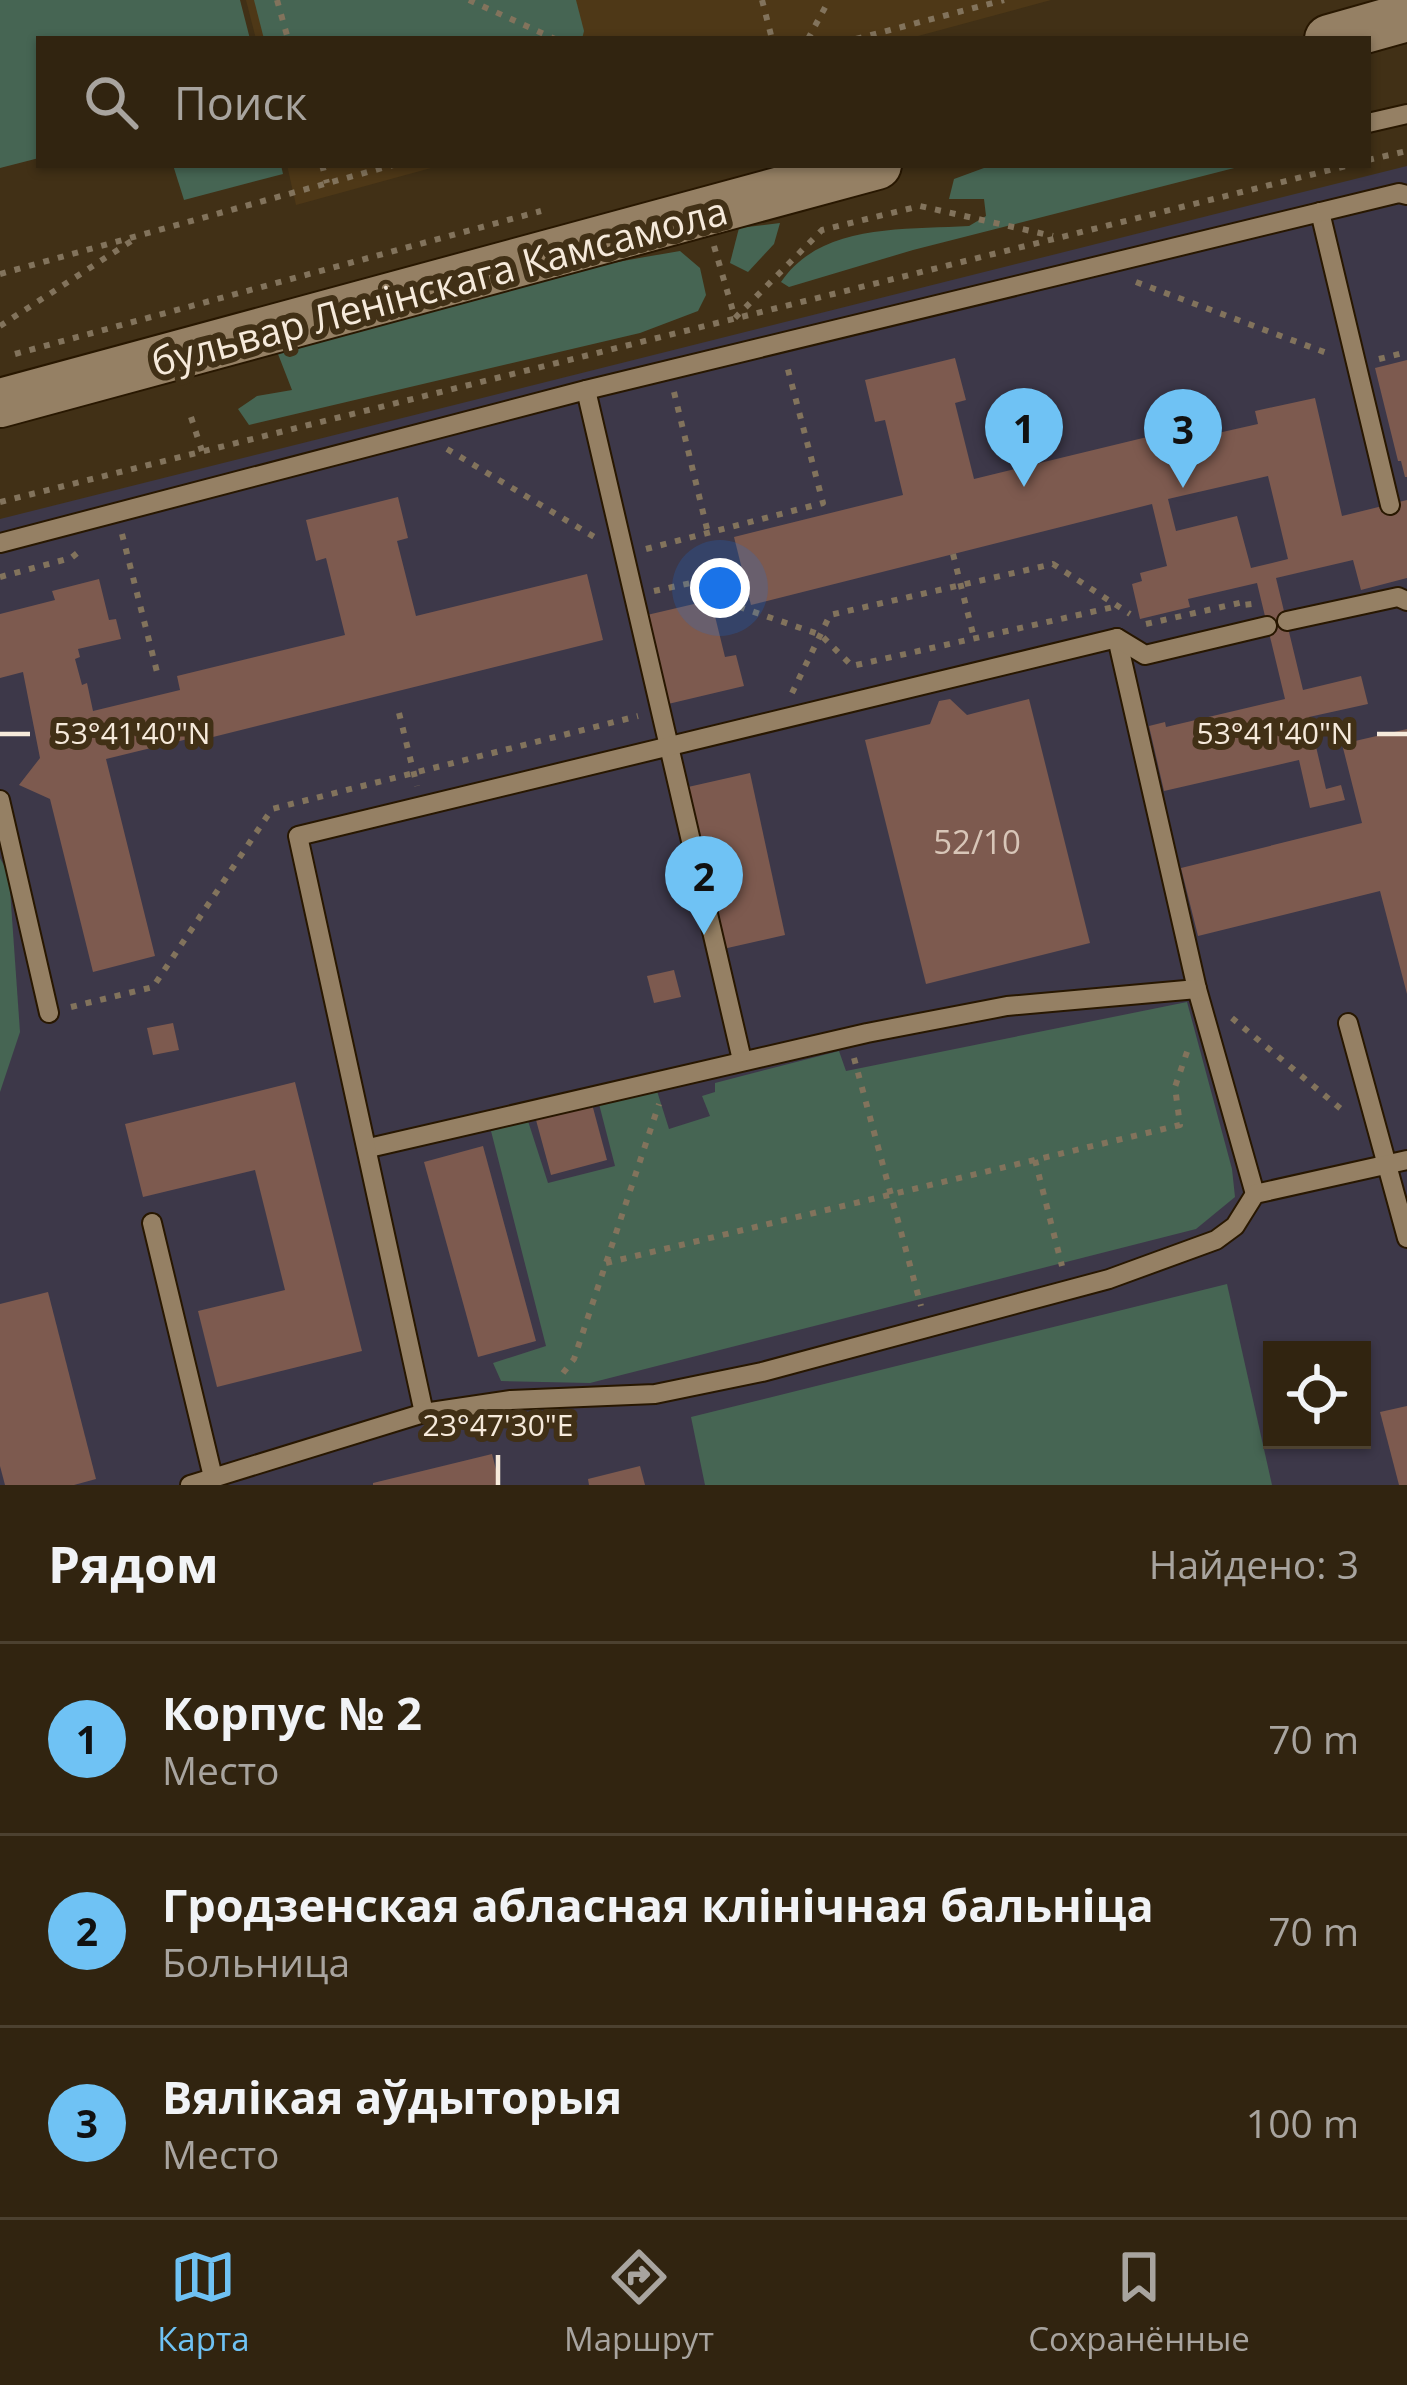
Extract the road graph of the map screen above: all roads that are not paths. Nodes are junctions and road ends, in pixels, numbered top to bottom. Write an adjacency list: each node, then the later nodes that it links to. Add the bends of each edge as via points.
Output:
1 (1407, 17): 2 (street)
2 (1340, 36)
3 (1407, 114): 4 (lane)
4 (1371, 122)
5 (866, 168): 9 (street, бульвар Ленінскага Камсамола)
6 (1407, 194): 7 (lane)
7 (1320, 212): 8 (lane); 10 (lane)
8 (586, 390): 11 (lane); 14 (lane)
9 (0, 403)
10 (1390, 505)
11 (0, 543)
12 (1407, 601): 13 (lane, via 1145,655)
13 (1117, 638): 14 (lane); 16 (lane)
14 (667, 744): 19 (lane); 20 (lane, via 298,836)
15 (0, 800): 17 (lane)
16 (1200, 998): 19 (lane, via 1007,1006); 22 (lane)
17 (49, 1013)
18 (1348, 1023): 21 (lane, via 1382,1143)
19 (742, 1060): 20 (lane)
20 (369, 1148): 25 (lane)
21 (1398, 1163): 22 (lane); 24 (lane)
22 (1255, 1194): 25 (lane, via 1216,1240 1109,1280 762,1372 655,1394)
23 (152, 1223): 26 (lane)
24 (1407, 1238)
25 (424, 1413): 26 (lane)
26 (213, 1477): 27 (lane)
27 (190, 1485)

